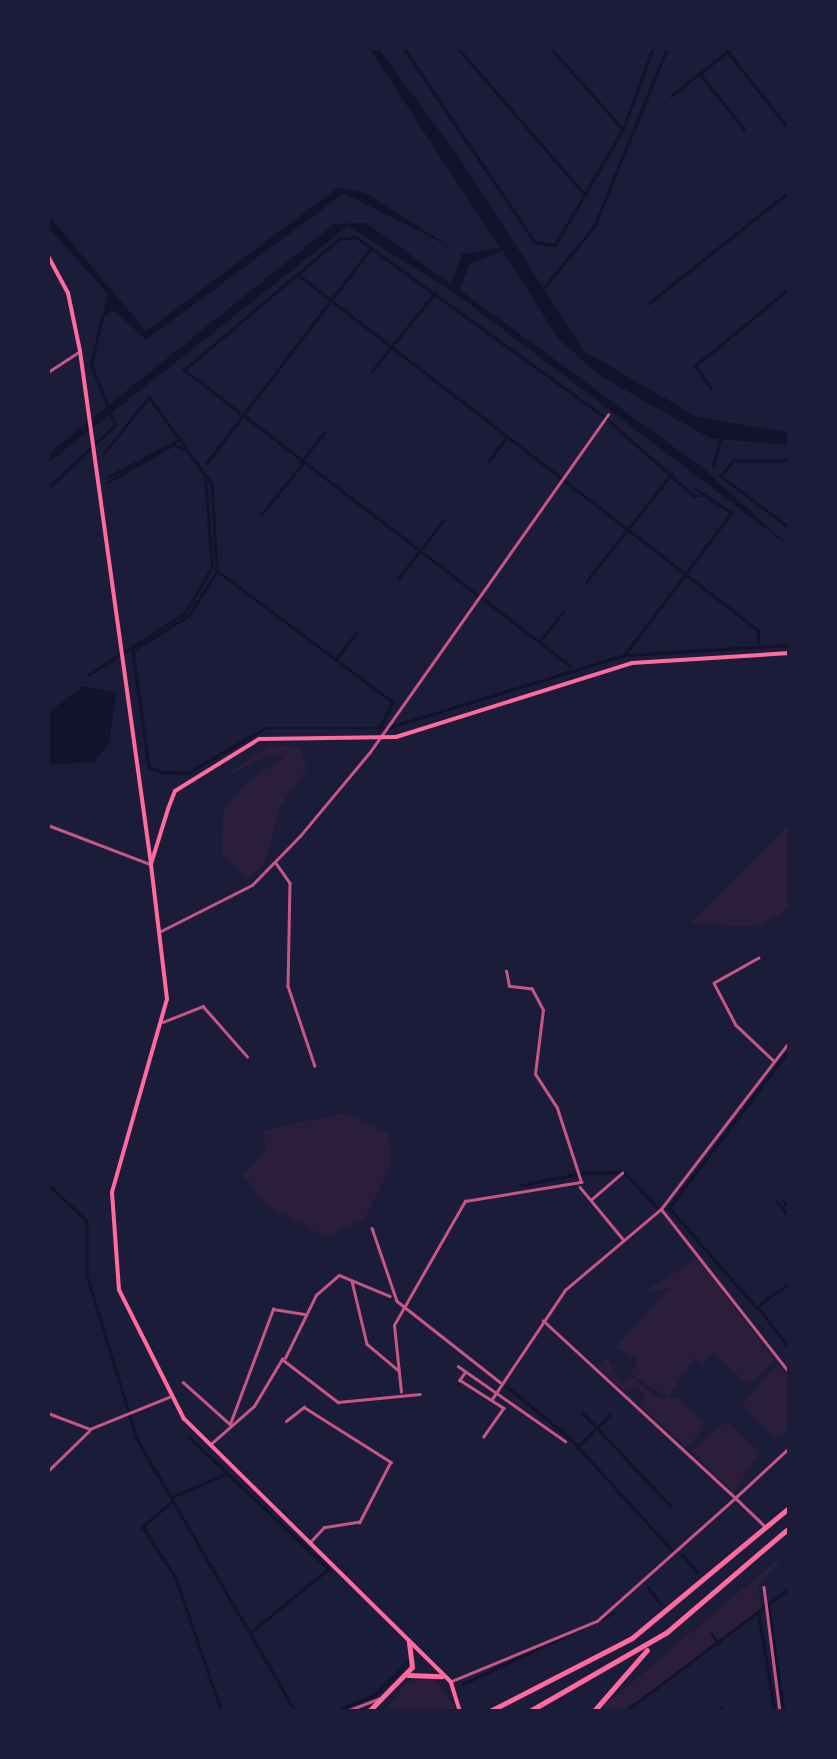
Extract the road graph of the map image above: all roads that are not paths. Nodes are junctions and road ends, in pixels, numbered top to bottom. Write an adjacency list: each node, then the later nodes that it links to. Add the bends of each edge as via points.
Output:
1 (48, 256): 2 (main road, via 68,293)
2 (80, 351): 3 (street); 9 (main road)
3 (48, 372)
4 (608, 414): 6 (street)
5 (790, 653): 6 (main road, via 632,664)
6 (378, 738): 8 (street); 9 (main road, via 288,734 244,747 175,791)
7 (48, 825): 9 (street)
8 (275, 862): 10 (street, via 242,892); 17 (street, via 290,883 288,986)
9 (151, 864): 10 (main road)
10 (161, 931): 13 (main road)
11 (759, 958): 16 (street, via 714,983 736,1024)
12 (506, 972): 19 (street, via 509,986 532,989 544,1010 535,1074 564,1124)
13 (164, 1022): 15 (street, via 203,1006); 39 (main road, via 110,1208 119,1290)
14 (790, 1041): 16 (street)
15 (246, 1056)
16 (774, 1061): 21 (street)
17 (315, 1066)
18 (622, 1173): 20 (street)
19 (580, 1186): 20 (street); 26 (street, via 546,1182 469,1198)
20 (590, 1200): 23 (street)
21 (661, 1209): 23 (street); 33 (street)
22 (372, 1228): 25 (street)
23 (624, 1240): 28 (street)
24 (352, 1280): 25 (street); 27 (street, via 334,1278); 31 (street, via 367,1344)
25 (393, 1296): 26 (street)
26 (402, 1306): 31 (street); 35 (street)
27 (306, 1314): 29 (street); 43 (street, via 272,1309)
28 (542, 1322): 35 (street); 50 (street)
29 (284, 1359): 36 (street, via 338,1402); 43 (street)
30 (458, 1366): 32 (street)
31 (398, 1370): 36 (street)
32 (466, 1372): 37 (street); 40 (street, via 460,1380)
33 (790, 1373)
34 (184, 1382): 43 (street)
35 (501, 1383): 37 (street)
36 (402, 1392): 38 (street)
37 (496, 1392): 40 (street); 46 (street)
38 (420, 1394)
39 (170, 1397): 44 (street); 47 (main road)
40 (492, 1399): 45 (street, via 504,1408)
41 (48, 1413): 44 (street)
42 (286, 1421): 54 (street, via 304,1407 391,1462 360,1522 324,1528)
43 (230, 1424): 47 (street)
44 (90, 1429): 49 (street)
45 (484, 1437)
46 (565, 1441)
47 (210, 1446): 54 (main road)
48 (790, 1446): 50 (street)
49 (48, 1471)
50 (735, 1498): 53 (street); 60 (street, via 597,1620)
51 (790, 1507): 53 (highway)
52 (790, 1527): 56 (highway)
53 (766, 1528): 66 (highway, via 632,1638)
54 (310, 1543): 57 (main road)
55 (764, 1586): 69 (street)
56 (666, 1632): 67 (highway); 68 (highway)
57 (409, 1641): 58 (highway); 59 (main road)
58 (406, 1676): 59 (highway); 61 (highway)
59 (442, 1676): 60 (main road)
60 (451, 1682): 65 (main road)
61 (382, 1698): 62 (street); 63 (highway); 64 (highway)
62 (344, 1712)
63 (368, 1712)
64 (381, 1712)
65 (460, 1712)
66 (488, 1712)
67 (528, 1712)
68 (593, 1712)
69 (780, 1712)

